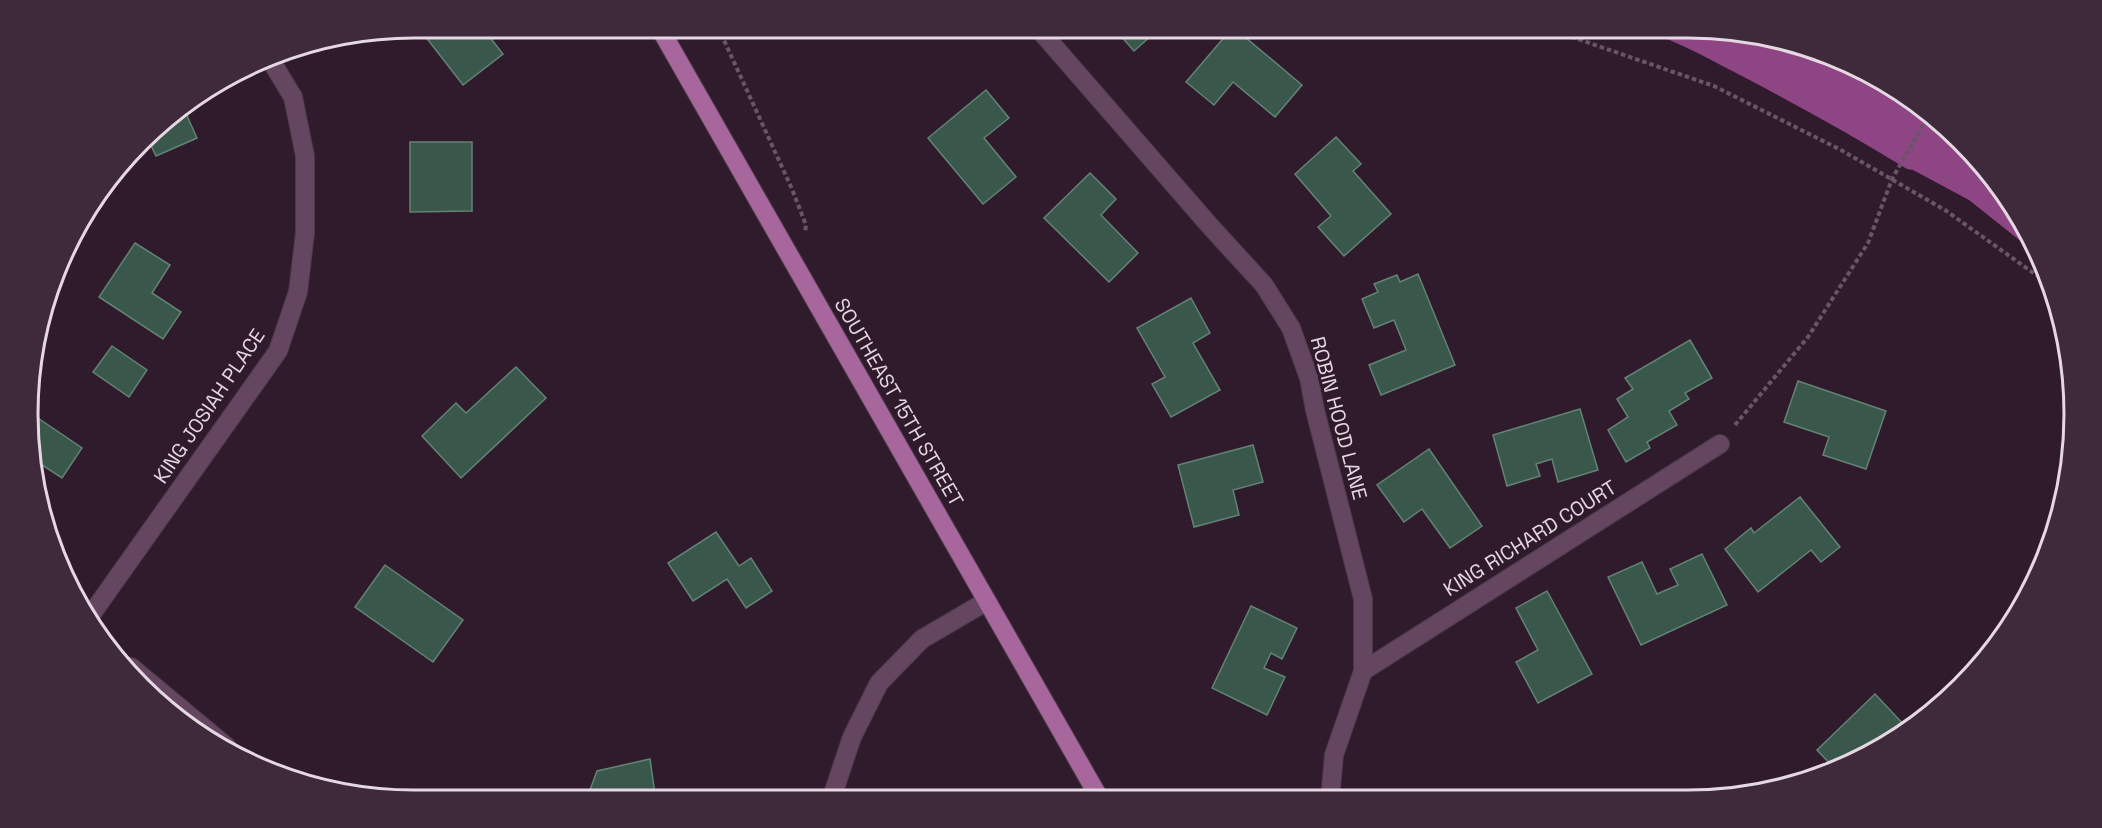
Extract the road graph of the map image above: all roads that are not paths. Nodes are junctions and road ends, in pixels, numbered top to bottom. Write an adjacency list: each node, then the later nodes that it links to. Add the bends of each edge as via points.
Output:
1 (665, 38): 5 (main road, SOUTHEAST 15TH STREET)
2 (1047, 38): 7 (street, ROBIN HOOD LANE, via 1264,285 1291,328 1309,378 1363,599)
3 (273, 65): 6 (street, KING JOSIAH PLACE, via 293,97 305,156 305,233 298,292 278,351)
4 (1720, 444): 7 (street, KING RICHARD COURT)
5 (987, 601): 10 (street, via 922,639 879,683 852,736); 11 (main road, SOUTHEAST 15TH STREET)
6 (94, 611)
7 (1364, 671): 12 (street, ROBIN HOOD LANE, via 1334,755)
8 (158, 690): 9 (street)
9 (192, 718)
10 (834, 790)
11 (1095, 790)
12 (1331, 790)

